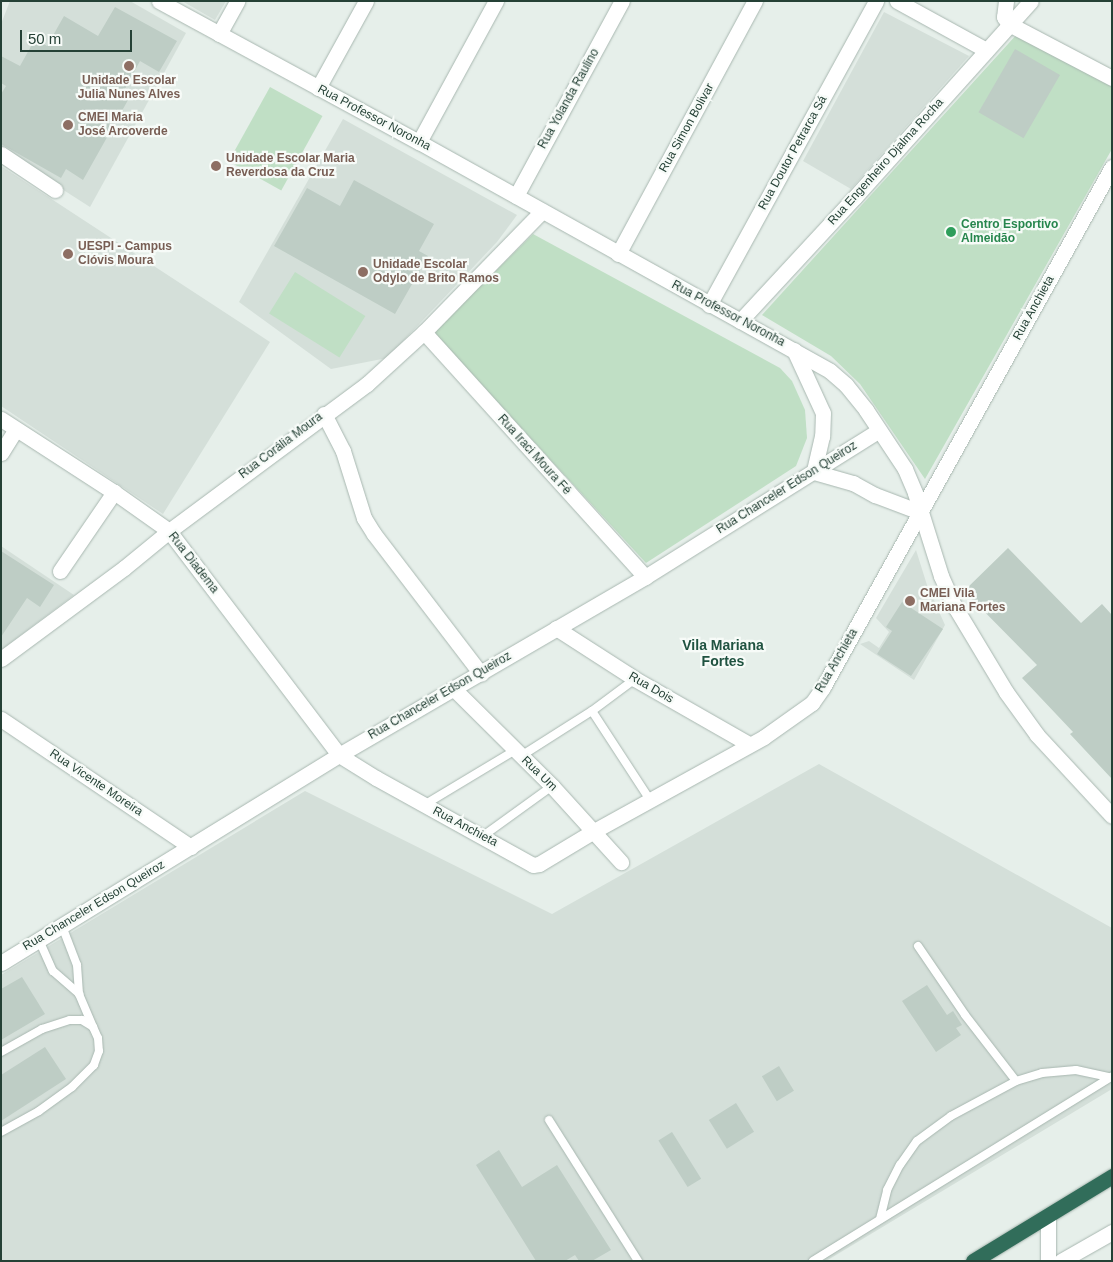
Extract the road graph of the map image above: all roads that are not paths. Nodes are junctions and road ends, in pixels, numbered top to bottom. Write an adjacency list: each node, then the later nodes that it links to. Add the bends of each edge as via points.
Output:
1 (159, 1): 12 (street, Rua Professor Noronha)
2 (237, 1): 12 (street)
3 (366, 1): 15 (street)
4 (496, 1): 16 (street)
5 (622, 1): 20 (street, Rua Yolanda Raulino)
6 (755, 1): 22 (street, Rua Simon Bolivar)
7 (876, 1): 23 (street, Rua Doutor Petrarca Sá)
8 (897, 1): 13 (street)
9 (1006, 1): 11 (street, via 1004,17)
10 (1031, 1): 11 (street, Rua Engenheiro Djalma Rocha)
11 (1009, 24): 13 (street, Rua Engenheiro Djalma Rocha); 14 (street)
12 (219, 34): 15 (street, Rua Professor Noronha)
13 (986, 50): 24 (street, Rua Engenheiro Djalma Rocha, via 856,197)
14 (1112, 78)
15 (318, 88): 16 (street, Rua Professor Noronha)
16 (419, 142): 20 (street, Rua Professor Noronha)
17 (1, 154): 19 (street)
18 (1112, 168): 34 (street, Rua Anchieta)
19 (55, 190)
20 (516, 196): 21 (street, Rua Professor Noronha)
21 (542, 211): 22 (street, Rua Professor Noronha); 25 (street, Rua Corália Moura)
22 (618, 254): 23 (street, Rua Professor Noronha)
23 (710, 305): 24 (street, Rua Professor Noronha)
24 (740, 321): 26 (street, Rua Professor Noronha)
25 (424, 332): 27 (street, Rua Corália Moura, via 368,384); 37 (street, Rua Iraci Moura Fé)
26 (794, 350): 30 (street, Rua Professor Noronha, via 830,371 846,385); 32 (street, via 823,413)
27 (324, 414): 35 (street, Rua Corália Moura); 40 (street, via 343,451 369,526)
28 (1, 419): 29 (street, Rua Diadema)
29 (16, 429): 31 (street); 33 (street, Rua Diadema)
30 (879, 430): 32 (street, Rua Chanceler Edson Queiroz); 34 (street, Rua Professor Noronha, via 905,469)
31 (1, 452)
32 (814, 472): 34 (street, via 853,483); 37 (street, Rua Chanceler Edson Queiroz)
33 (114, 492): 35 (street, Rua Diadema); 36 (street)
34 (920, 512): 45 (street, Rua Anchieta, via 819,694 799,714); 51 (street, Rua Professor Noronha, via 940,576 1006,692 1036,734)
35 (168, 531): 39 (street, Rua Corália Moura, via 124,568); 47 (street, Rua Diadema)
36 (60, 571)
37 (645, 577): 38 (street, Rua Chanceler Edson Queiroz)
38 (556, 628): 40 (street, Rua Chanceler Edson Queiroz); 41 (street, Rua Dois)
39 (1, 659)
40 (481, 674): 42 (street, Rua Chanceler Edson Queiroz)
41 (635, 679): 43 (lane); 45 (street, Rua Dois)
42 (454, 689): 46 (street, Rua Um); 47 (street, Rua Chanceler Edson Queiroz)
43 (592, 711): 46 (lane); 49 (lane)
44 (1, 719): 54 (street, Rua Vicente Moreira)
45 (749, 744): 49 (street, Rua Anchieta)
46 (517, 754): 48 (street, Rua Um); 50 (lane)
47 (339, 755): 50 (street, Rua Anchieta); 54 (street, Rua Chanceler Edson Queiroz)
48 (552, 786): 52 (street, Rua Um); 53 (lane)
49 (650, 800): 52 (street, Rua Anchieta)
50 (424, 805): 53 (street, Rua Anchieta)
51 (1112, 816)
52 (594, 831): 53 (street, Rua Anchieta, via 533,865); 55 (street, Rua Um)
53 (483, 836)
54 (191, 847): 56 (street, Rua Chanceler Edson Queiroz)
55 (621, 862)
56 (62, 926): 57 (street, Rua Chanceler Edson Queiroz); 60 (lane, via 77,965)
57 (39, 940): 59 (street, Rua Chanceler Edson Queiroz); 60 (lane, via 53,971)
58 (918, 946): 64 (lane)
59 (1, 963)
60 (79, 994): 61 (lane)
61 (93, 1027): 62 (lane, via 82,1020 70,1020 42,1029); 66 (lane, via 99,1051 94,1065 46,1107)
62 (1, 1052)
63 (1111, 1076): 64 (lane, via 1076,1070 1042,1073); 69 (lane)
64 (1016, 1081): 69 (lane, via 951,1116 917,1141 887,1190)
65 (549, 1120): 71 (lane)
66 (1, 1132)
67 (1112, 1176): 68 (highway)
68 (1048, 1216): 73 (highway); 74 (street)
69 (880, 1220): 72 (lane)
70 (1112, 1232): 75 (street)
71 (638, 1261)
72 (813, 1261)
73 (973, 1261)
74 (1048, 1261)
75 (1061, 1261)

